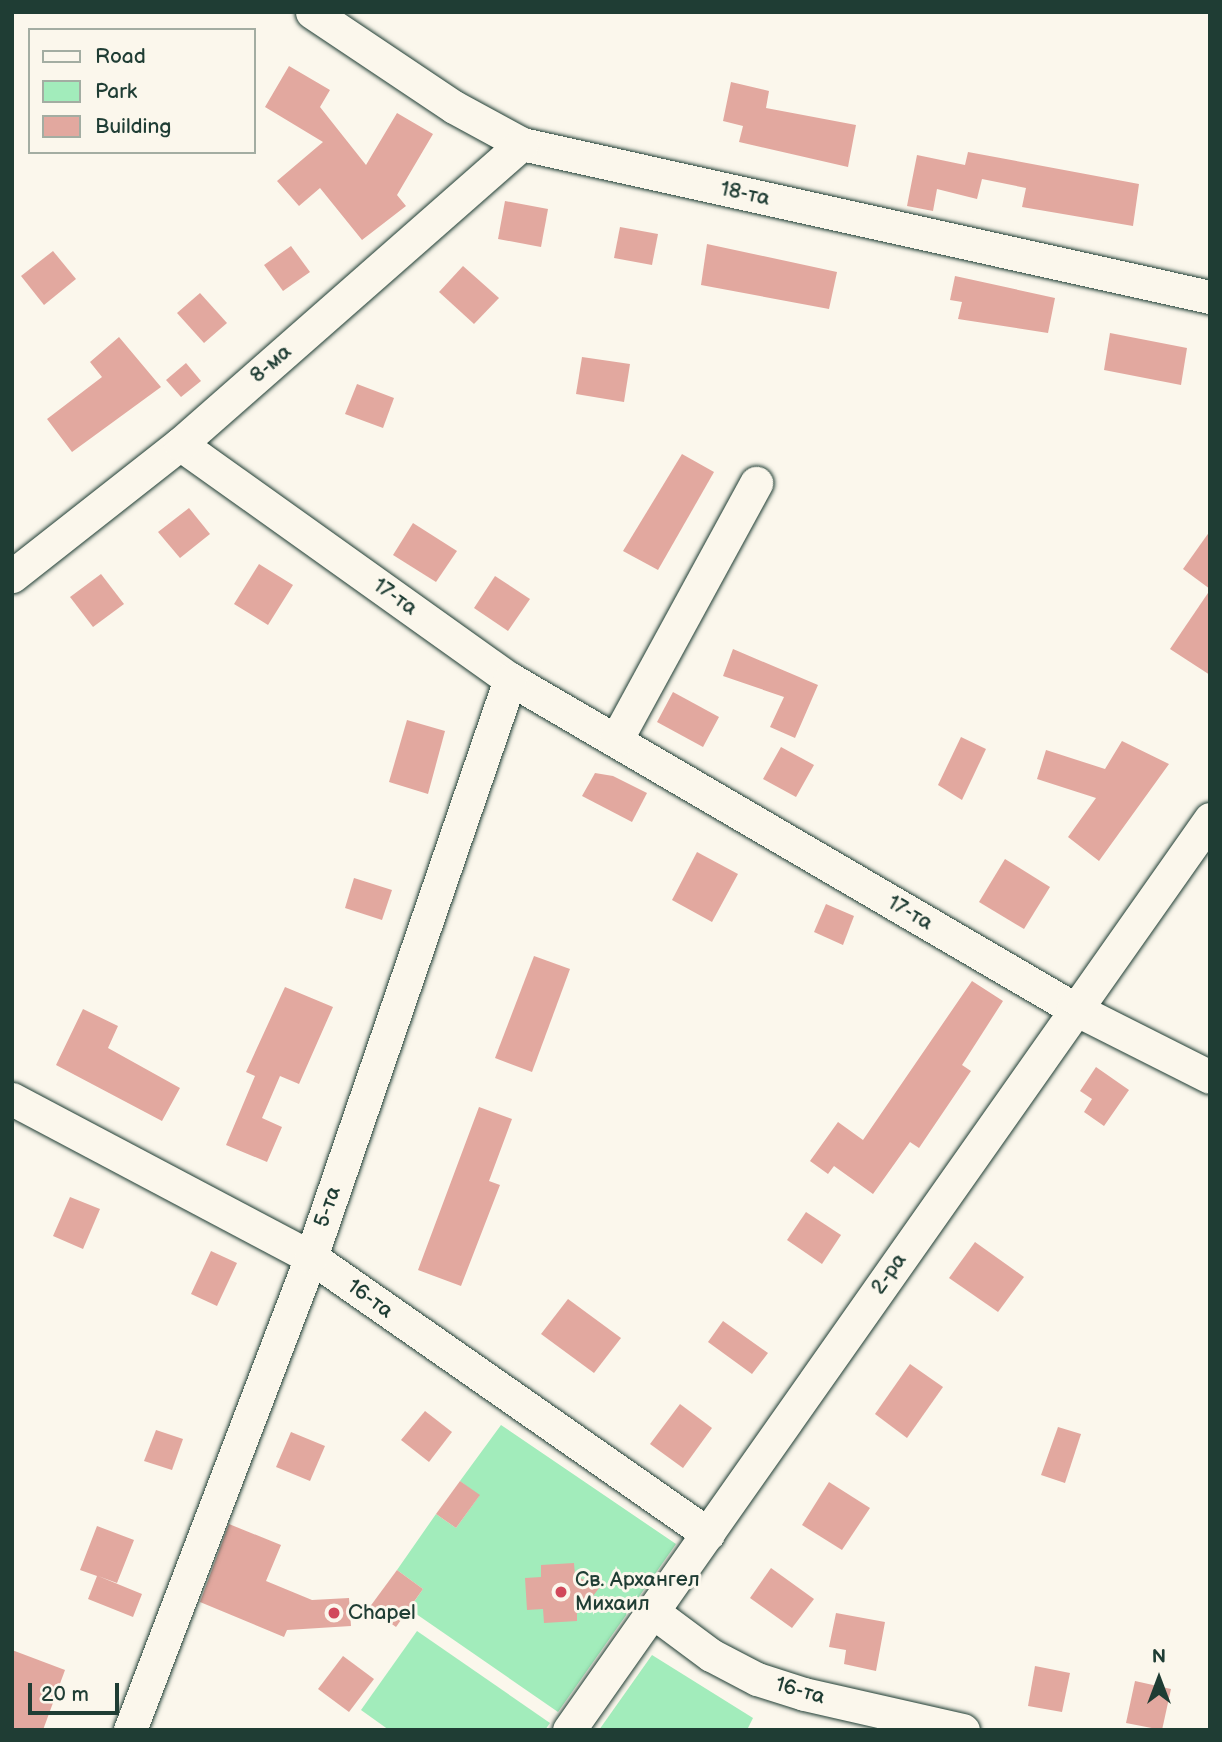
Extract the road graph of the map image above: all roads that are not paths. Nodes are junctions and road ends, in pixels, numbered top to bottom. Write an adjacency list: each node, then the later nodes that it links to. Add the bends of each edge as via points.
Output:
1 (312, 12): 2 (street, 18-та, via 454,107)
2 (522, 144): 3 (street, 18-та); 4 (street, 8-ма)
3 (1210, 297)
4 (180, 444): 6 (street, 8-ма); 7 (street, 17-та)
5 (756, 482): 8 (street)
6 (12, 576)
7 (510, 679): 8 (street, 17-та); 13 (street, 5-та)
8 (616, 740): 10 (street, 17-та)
9 (1210, 819): 10 (street, 2-ра)
10 (1073, 1008): 11 (street, 17-та); 14 (street, 2-ра)
11 (1210, 1077)
12 (12, 1099): 13 (street, 16-та)
13 (311, 1257): 14 (street, 16-та); 16 (street, 5-та)
14 (708, 1534): 15 (street, 2-ра)
15 (653, 1612): 17 (street, 2-ра); 18 (street, 16-та, via 711,1655 757,1679)
16 (130, 1730)
17 (569, 1730)
18 (963, 1730)

